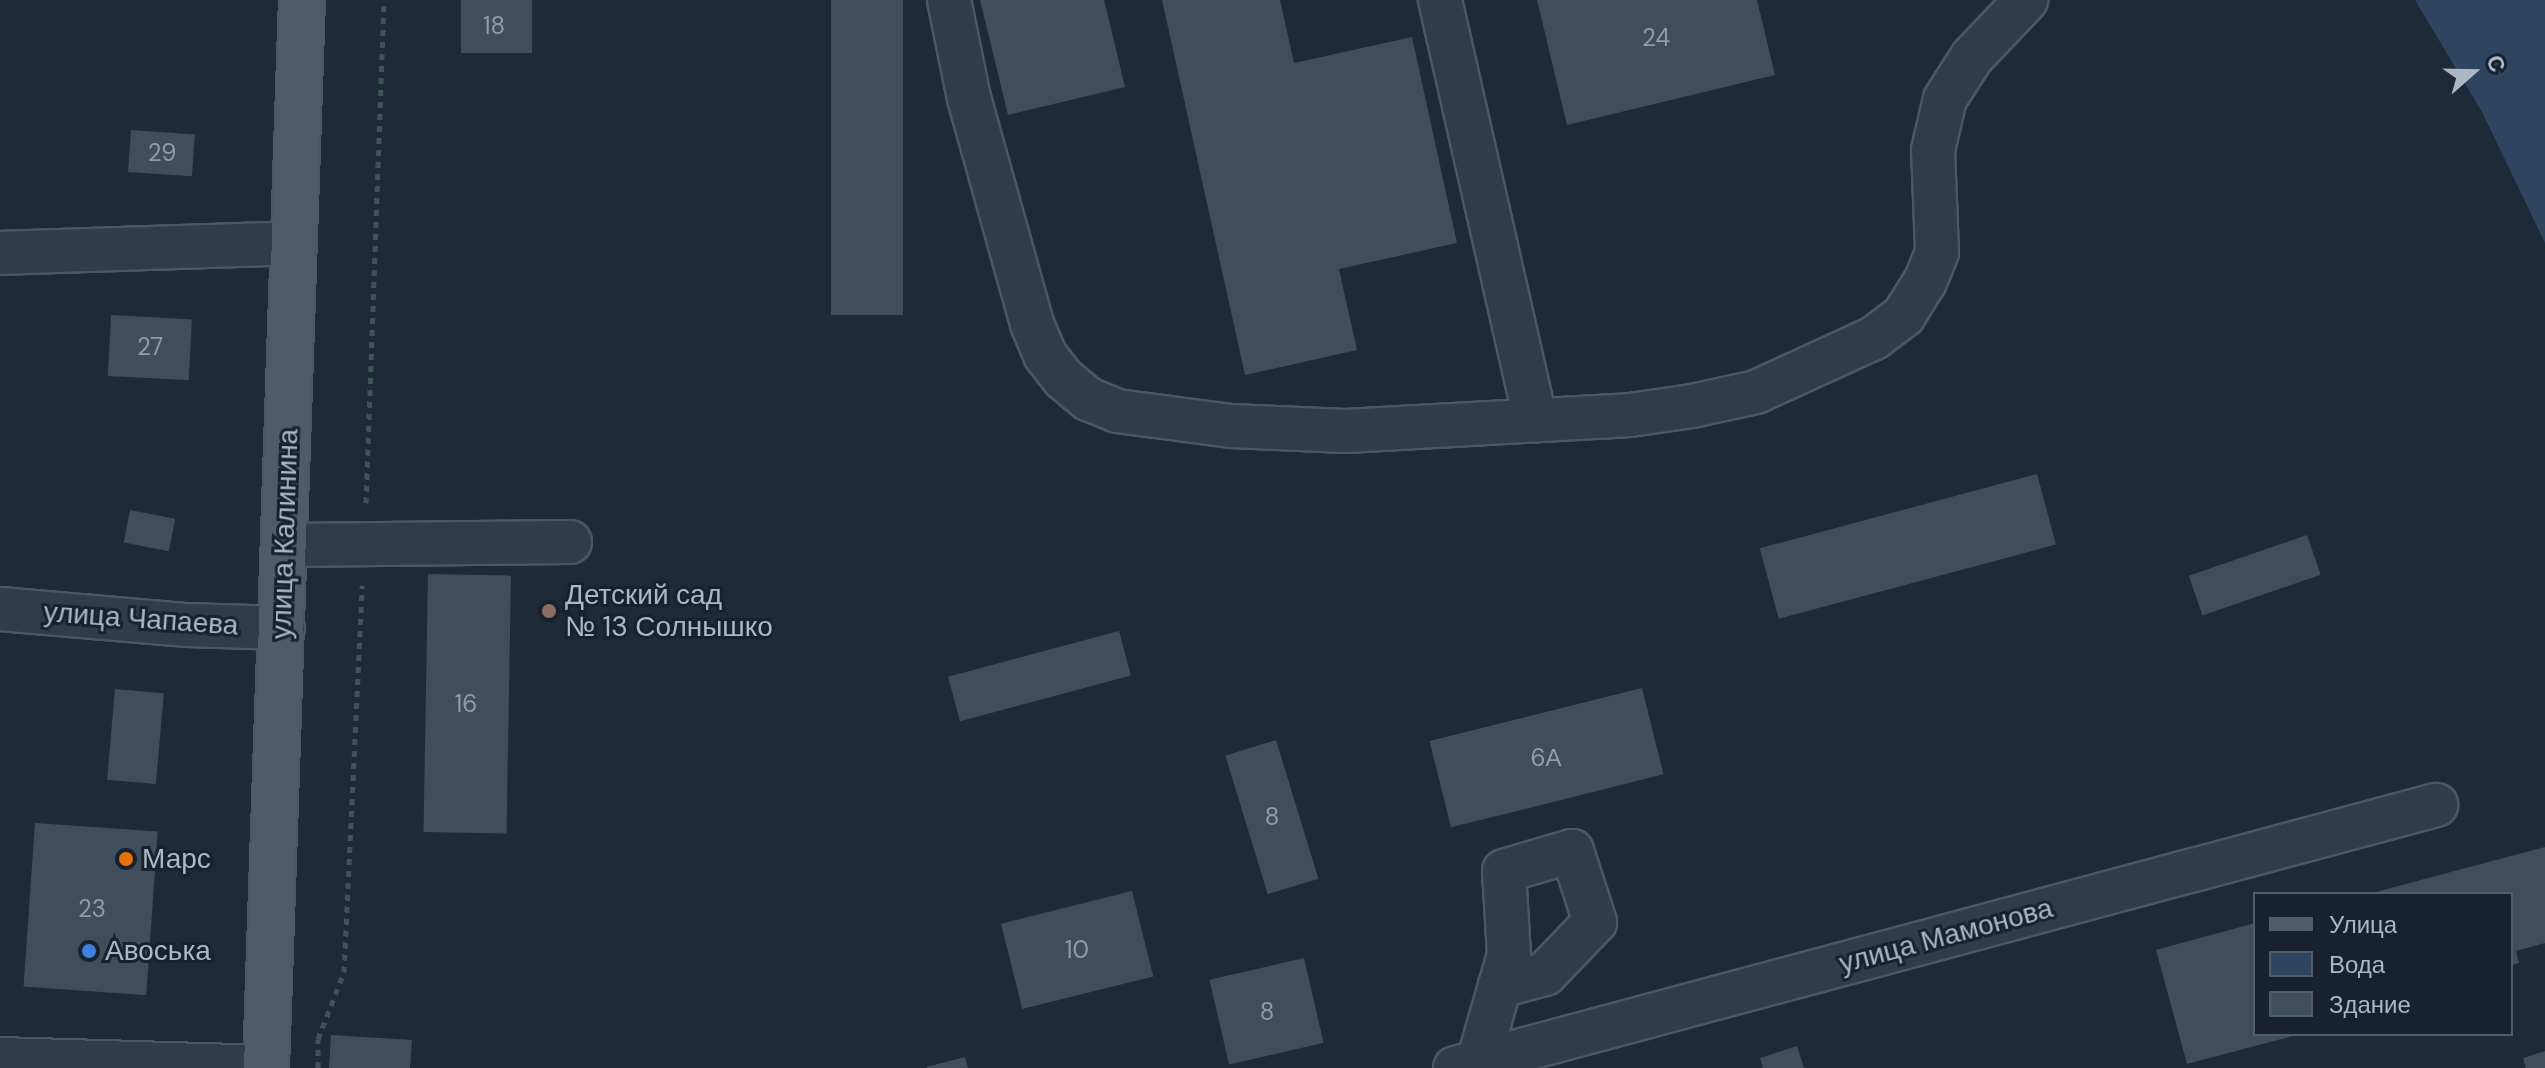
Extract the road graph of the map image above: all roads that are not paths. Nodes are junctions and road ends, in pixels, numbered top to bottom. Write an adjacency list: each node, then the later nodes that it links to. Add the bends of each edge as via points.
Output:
1 (302, 0): 5 (main road, улица Калинина)
2 (949, 0): 7 (street, via 969,98 1032,324 1045,355 1088,399 1117,411 1231,426 1346,431)
3 (1440, 0): 7 (street)
4 (2026, 0): 7 (street, via 1972,57 1945,99 1933,150 1937,252 1904,315 1874,338 1756,392 1630,415)
5 (294, 243): 6 (street); 9 (main road, улица Калинина)
6 (0, 253)
7 (1535, 419)
8 (570, 542): 9 (street)
9 (285, 545): 11 (main road, улица Калинина)
10 (0, 609): 11 (street, улица Чапаева)
11 (283, 628): 16 (main road, улица Калинина)
12 (2436, 805): 15 (street, улица Мамонова)
13 (1500, 986): 15 (street)
14 (0, 1059): 16 (street)
15 (1466, 1065)
16 (266, 1068)

